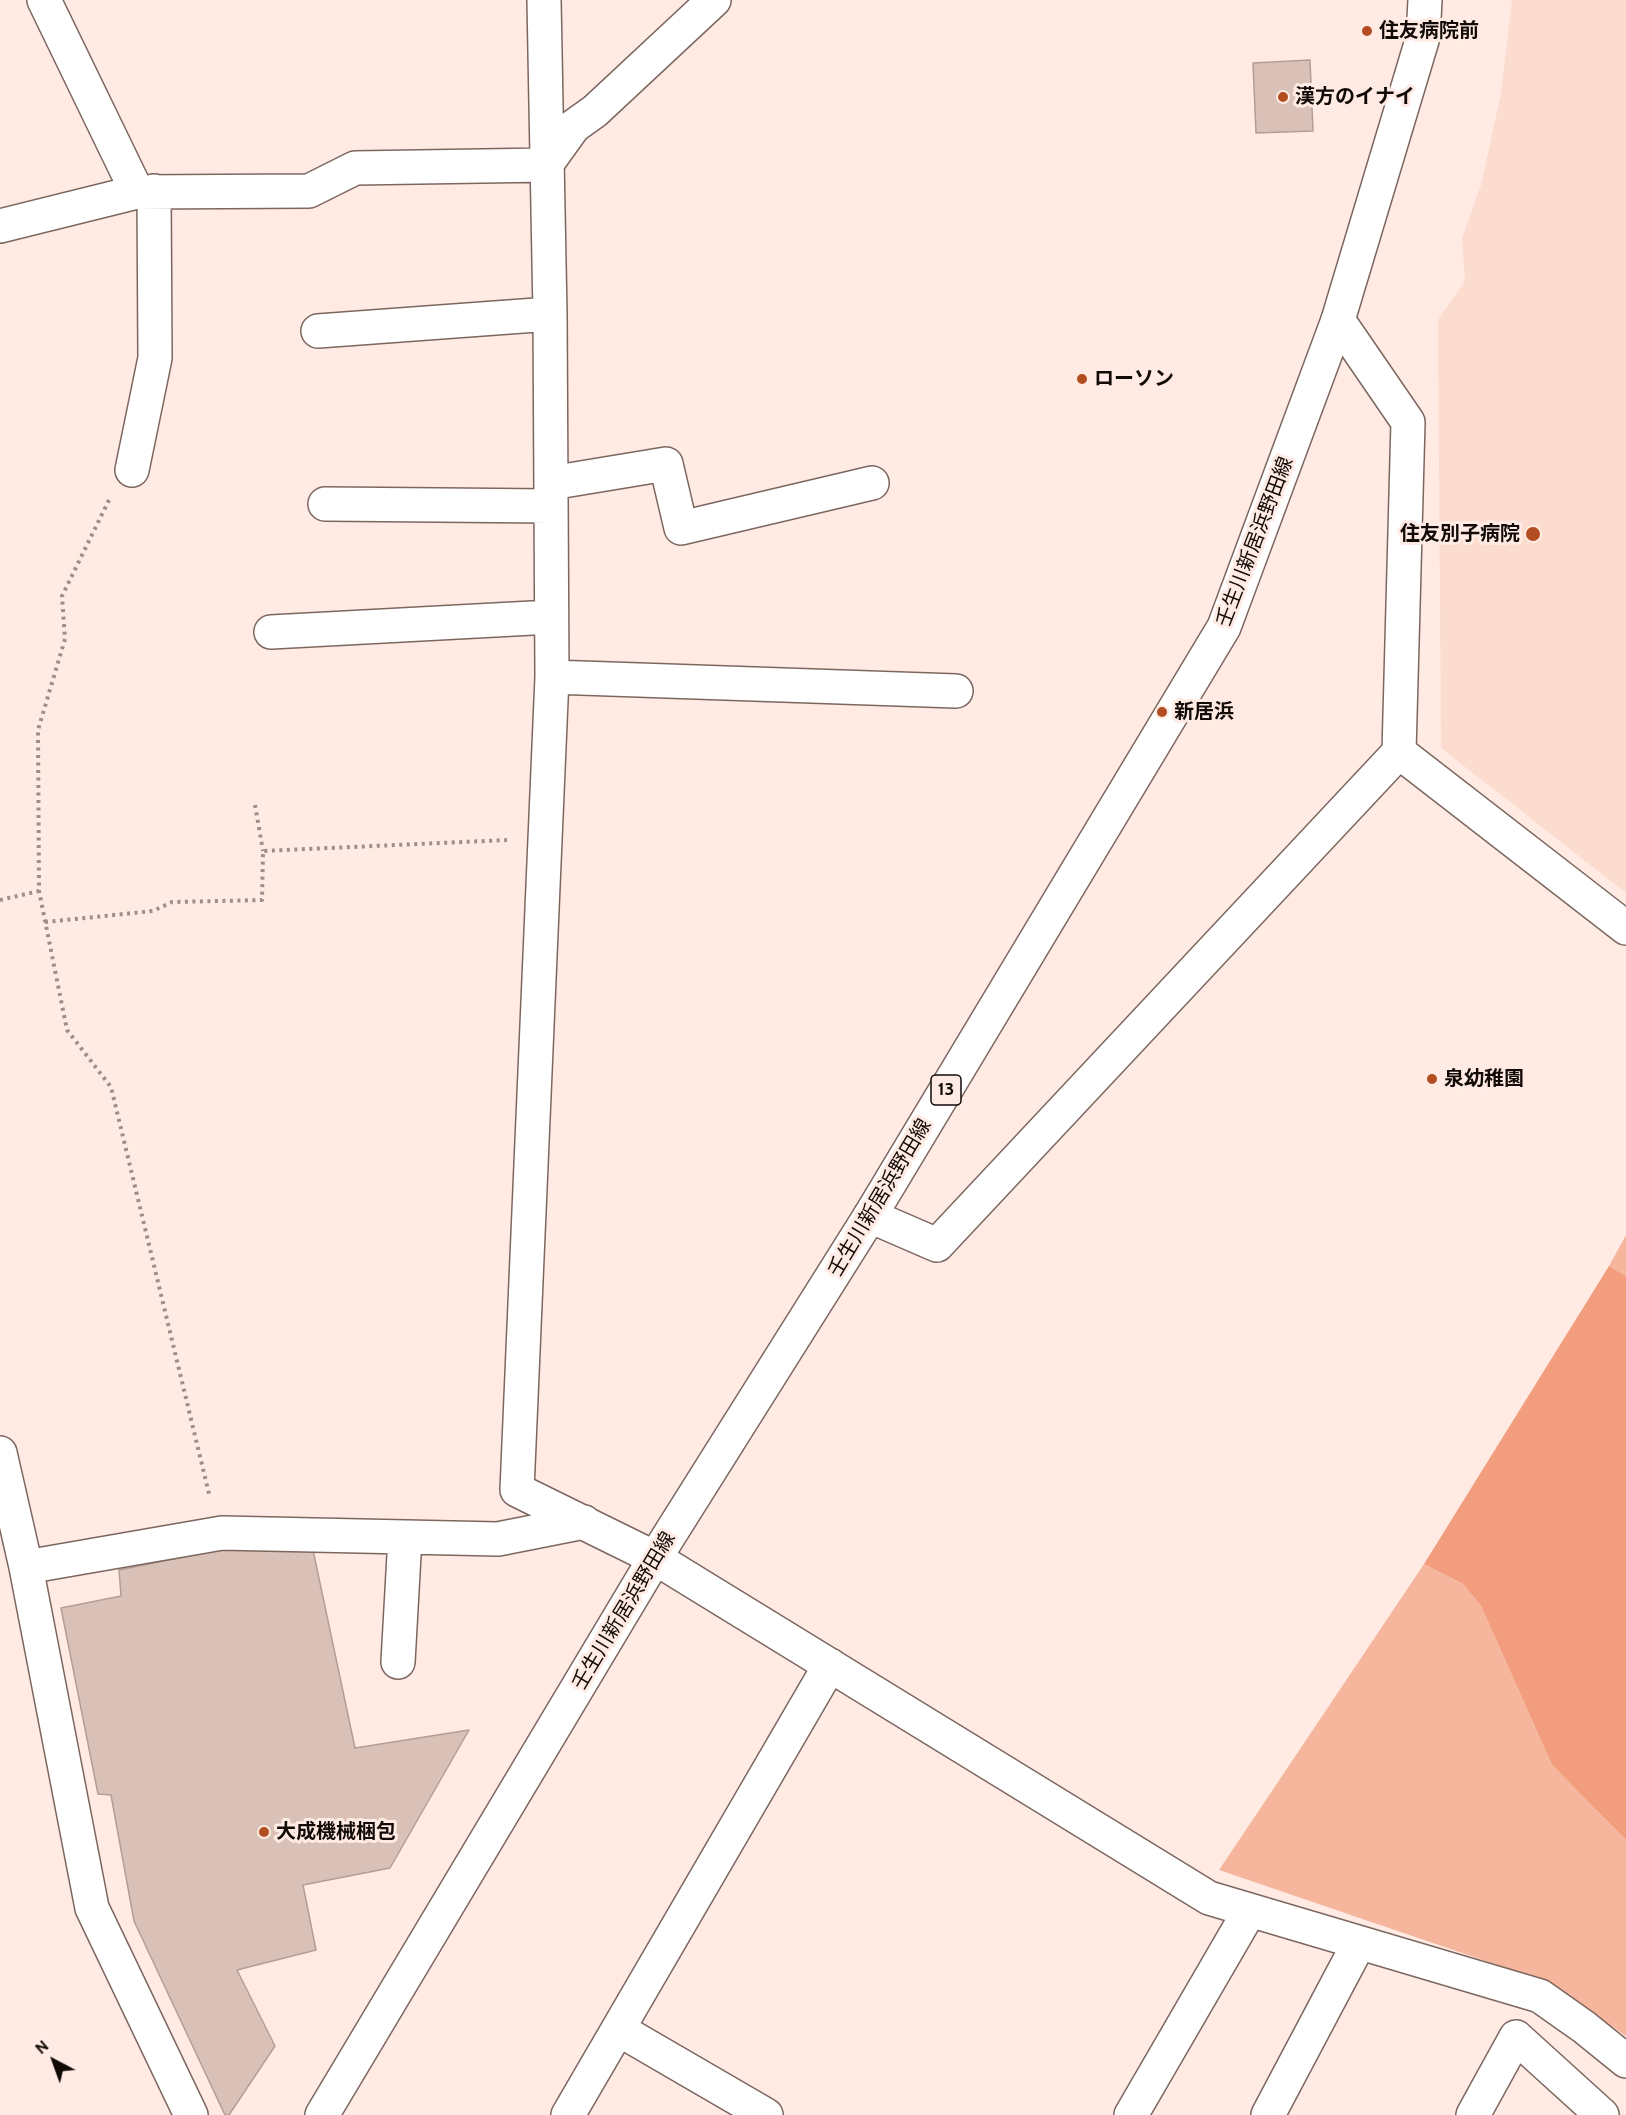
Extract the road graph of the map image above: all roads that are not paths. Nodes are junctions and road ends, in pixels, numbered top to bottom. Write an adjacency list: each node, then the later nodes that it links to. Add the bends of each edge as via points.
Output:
1 (44, 0): 6 (street)
2 (544, 0): 5 (street)
3 (714, 0): 5 (street, via 574,126)
4 (1425, 0): 9 (street, 壬生川新居浜野田線 / 13, via 1423,37)
5 (546, 165): 6 (street, via 355,168 309,190); 8 (street)
6 (145, 192): 7 (street); 11 (street, via 155,358)
7 (0, 226)
8 (550, 314): 10 (street); 13 (street)
9 (1338, 320): 19 (street, via 1408,422); 21 (street, 壬生川新居浜野田線 / 13, via 1224,627)
10 (318, 331)
11 (132, 470)
12 (872, 483): 13 (street, via 681,528 666,464)
13 (551, 495): 14 (street); 15 (street)
14 (325, 504)
15 (551, 617): 16 (street); 17 (street)
16 (271, 632)
17 (552, 677): 18 (street); 23 (street, via 517,1490)
18 (956, 691)
19 (1399, 752): 20 (street); 21 (street, via 937,1245)
20 (1626, 928)
21 (870, 1216): 25 (street, 壬生川新居浜野田線 / 13)
22 (0, 1453): 26 (street)
23 (584, 1522): 24 (street, via 498,1539); 25 (street)
24 (405, 1537): 26 (street, via 219,1534); 27 (street)
25 (655, 1558): 28 (street); 35 (street, 壬生川新居浜野田線 / 13)
26 (26, 1567): 34 (street, via 92,1908)
27 (398, 1662)
28 (830, 1665): 29 (street, via 1209,1898); 31 (street)
29 (1250, 1910): 30 (street); 37 (street)
30 (1359, 1943): 32 (street, via 1540,1996); 38 (street)
31 (618, 2029): 33 (street); 36 (street)
32 (1626, 2061)
33 (754, 2112)
34 (191, 2115)
35 (322, 2115)
36 (568, 2115)
37 (1131, 2115)
38 (1268, 2115)
39 (1473, 2115): 40 (street, via 1516,2037)
40 (1602, 2115)

